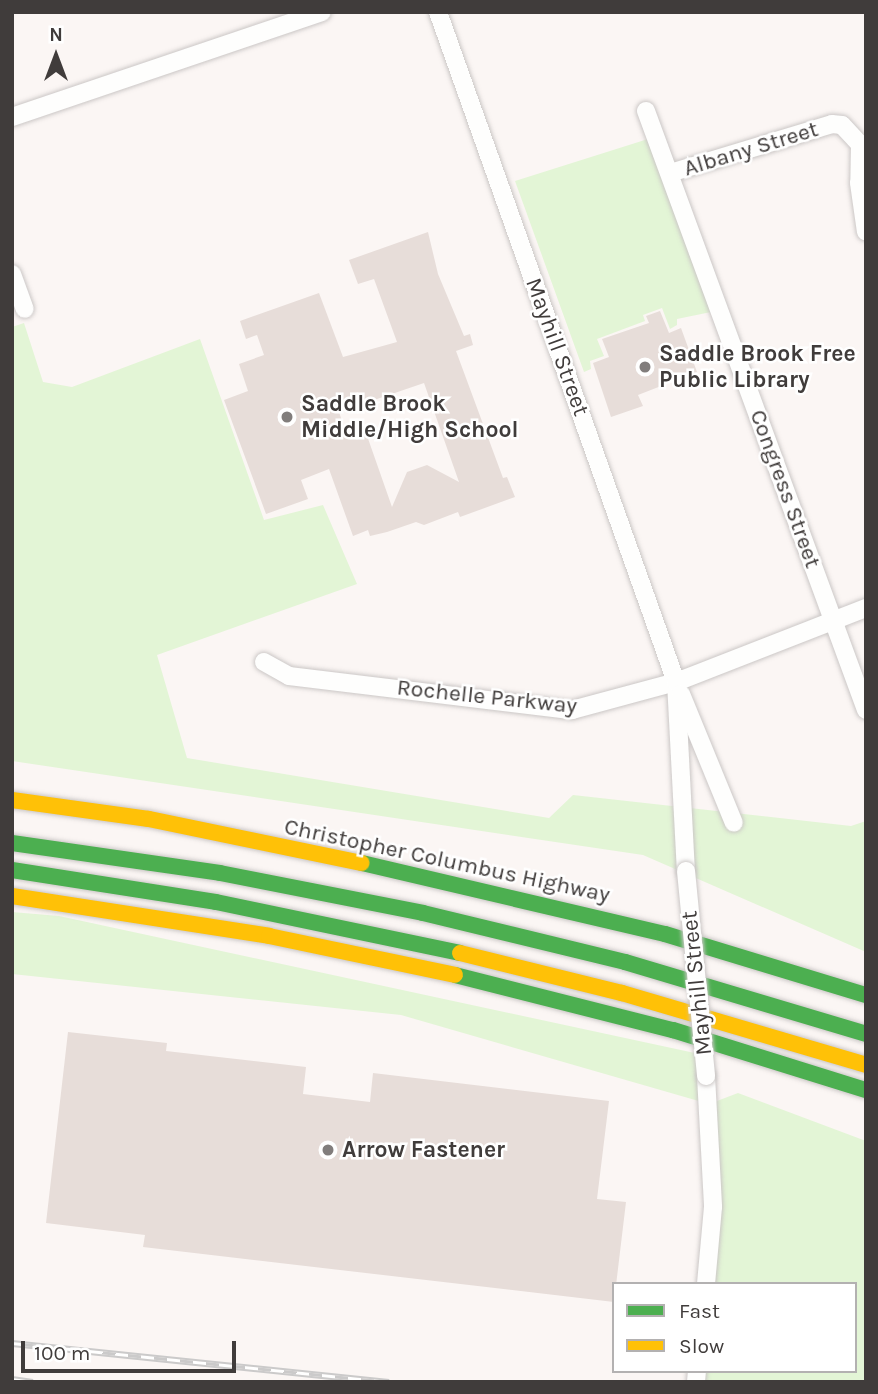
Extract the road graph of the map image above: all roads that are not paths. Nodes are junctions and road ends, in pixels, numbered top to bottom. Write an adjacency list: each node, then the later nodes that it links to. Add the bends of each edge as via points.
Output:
1 (322, 12): 4 (street)
2 (438, 12): 12 (street, Mayhill Street)
3 (646, 111): 5 (street, Congress Street)
4 (12, 117)
5 (670, 173): 6 (street, Albany Street, via 832,124 842,125 860,144 859,183); 10 (street, Congress Street)
6 (866, 232)
7 (12, 274): 8 (street)
8 (25, 309)
9 (866, 608): 10 (street, Rochelle Parkway)
10 (833, 620): 12 (street, Rochelle Parkway); 13 (street, Congress Street)
11 (264, 662): 12 (street, Rochelle Parkway, via 289,676 566,710 594,707)
12 (676, 682): 15 (street, Mayhill Street); 25 (street, Mayhill Street, bridge, via 713,1207)
13 (866, 710)
14 (12, 800): 19 (highway, Christopher Columbus Highway, via 149,819 456,883 652,931)
15 (734, 823)
16 (12, 843): 20 (highway, via 219,873 423,913 650,969)
17 (12, 870): 21 (highway, via 229,904 433,946 622,993)
18 (12, 896): 22 (highway, via 148,915 440,971 673,1030)
19 (866, 995)
20 (866, 1034)
21 (866, 1065)
22 (812, 1072): 23 (highway); 24 (highway)
23 (866, 1090)
24 (866, 1102)
25 (706, 1282)

